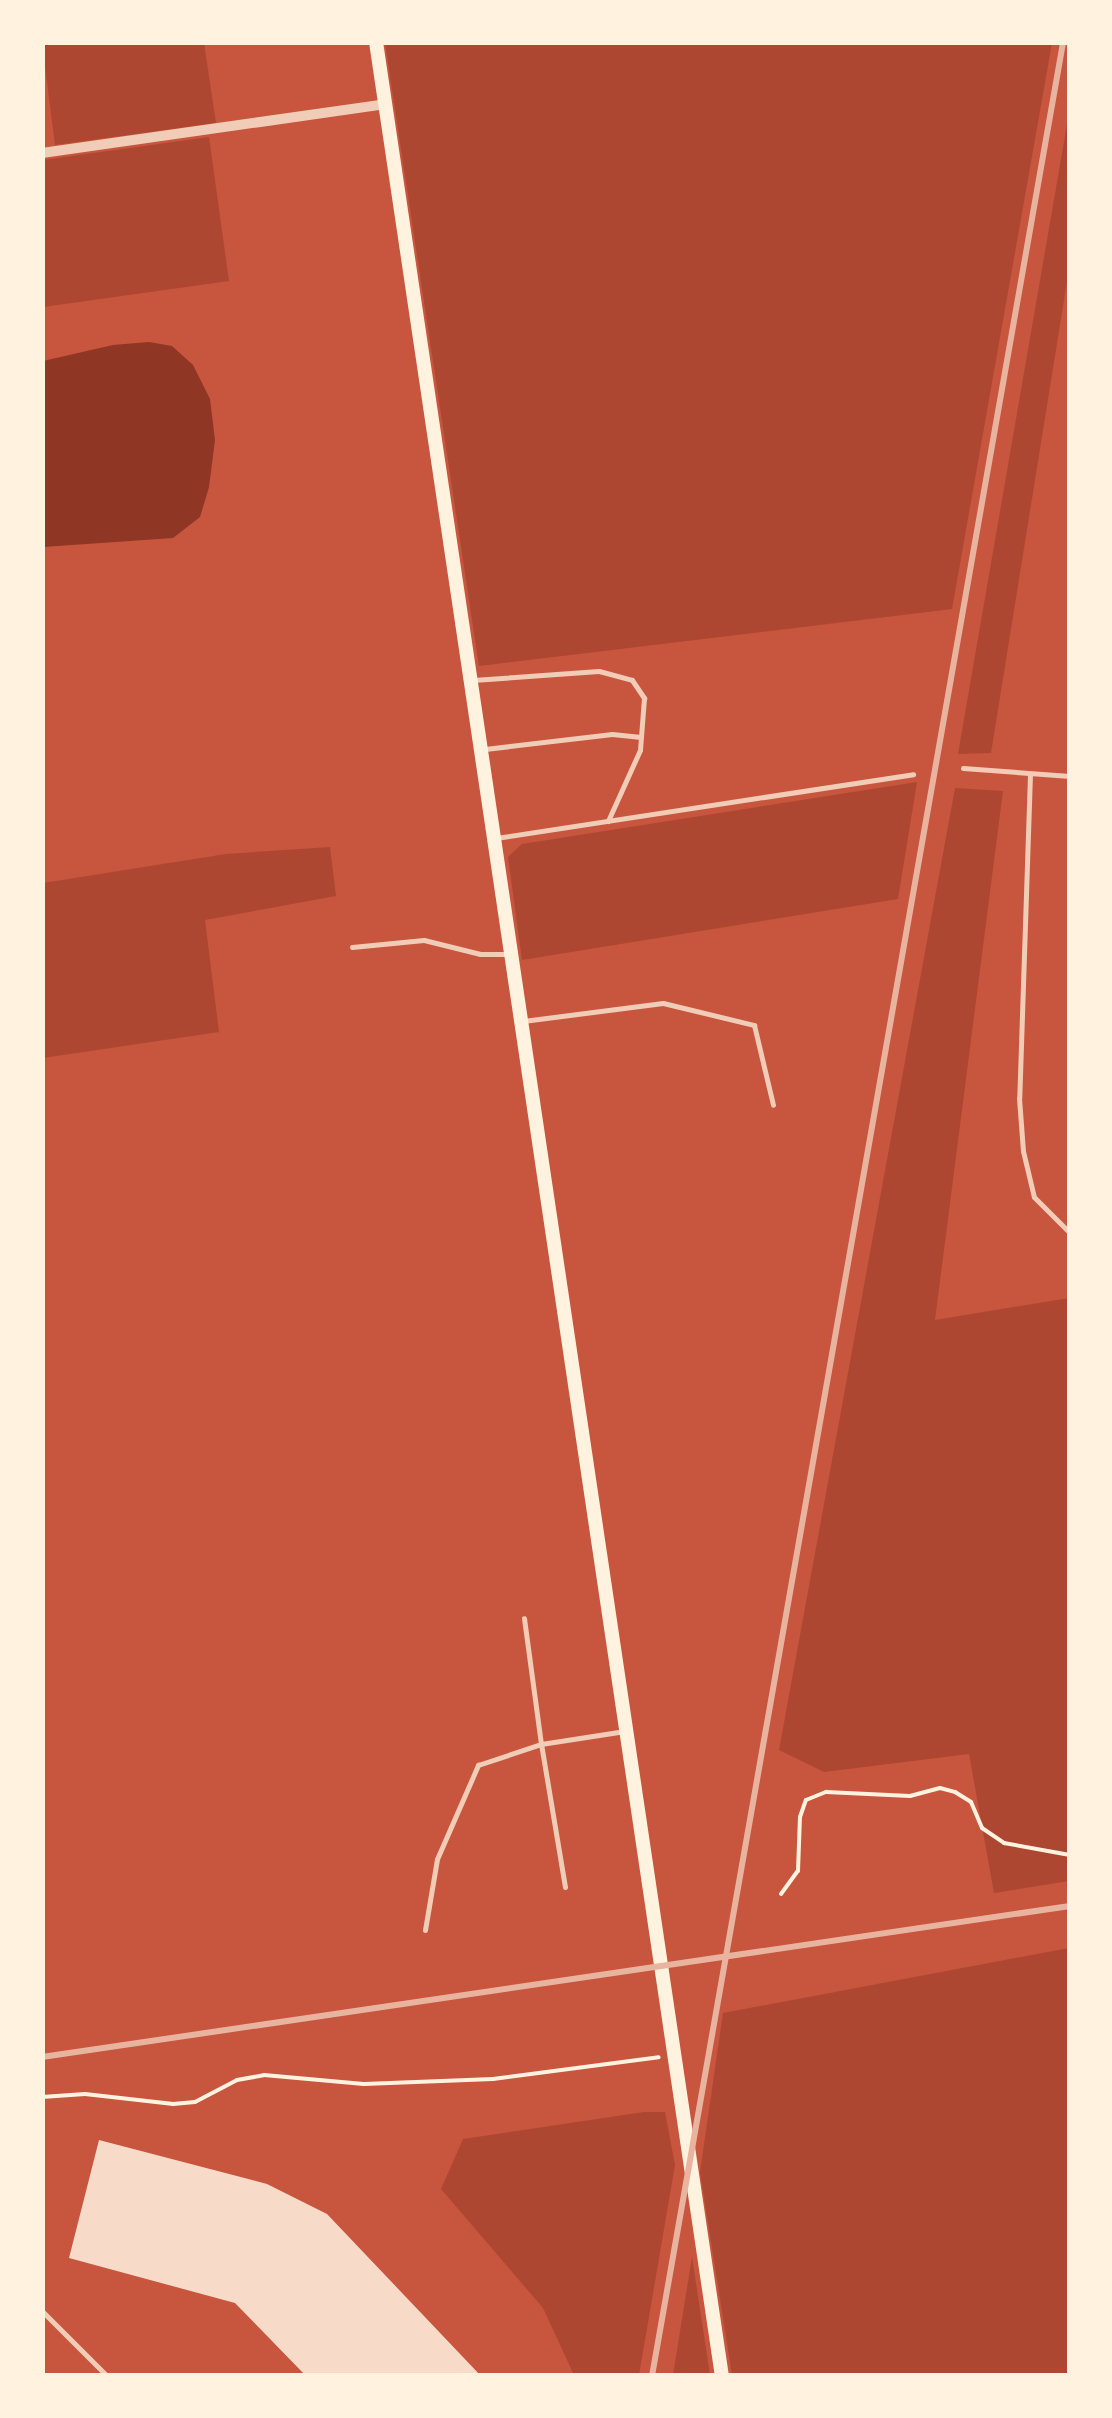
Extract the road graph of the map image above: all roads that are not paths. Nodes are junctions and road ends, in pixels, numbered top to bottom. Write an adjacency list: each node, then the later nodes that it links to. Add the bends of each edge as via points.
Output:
1 (376, 42): 2 (main road)
2 (386, 104): 3 (street); 4 (main road)
3 (42, 153)
4 (470, 680): 5 (lane, via 599,671 632,680 644,698); 6 (main road)
5 (641, 737): 6 (lane, via 612,734); 11 (lane)
6 (480, 750): 12 (main road)
7 (963, 768): 9 (lane)
8 (913, 774): 11 (lane)
9 (1030, 774): 10 (lane); 17 (lane, via 1023,1151 1034,1197)
10 (1070, 776)
11 (608, 820): 12 (lane)
12 (493, 838): 14 (main road)
13 (352, 947): 14 (lane, via 424,940)
14 (511, 954): 15 (main road)
15 (522, 1021): 16 (lane, via 663,1003 754,1025); 19 (main road)
16 (773, 1105)
17 (1070, 1233)
18 (524, 1618): 20 (lane)
19 (624, 1732): 20 (lane); 25 (main road)
20 (541, 1744): 21 (lane); 22 (lane, via 478,1764 437,1860)
21 (565, 1888)
22 (425, 1930)
23 (42, 2311): 24 (lane)
24 (107, 2376)
25 (722, 2376)

